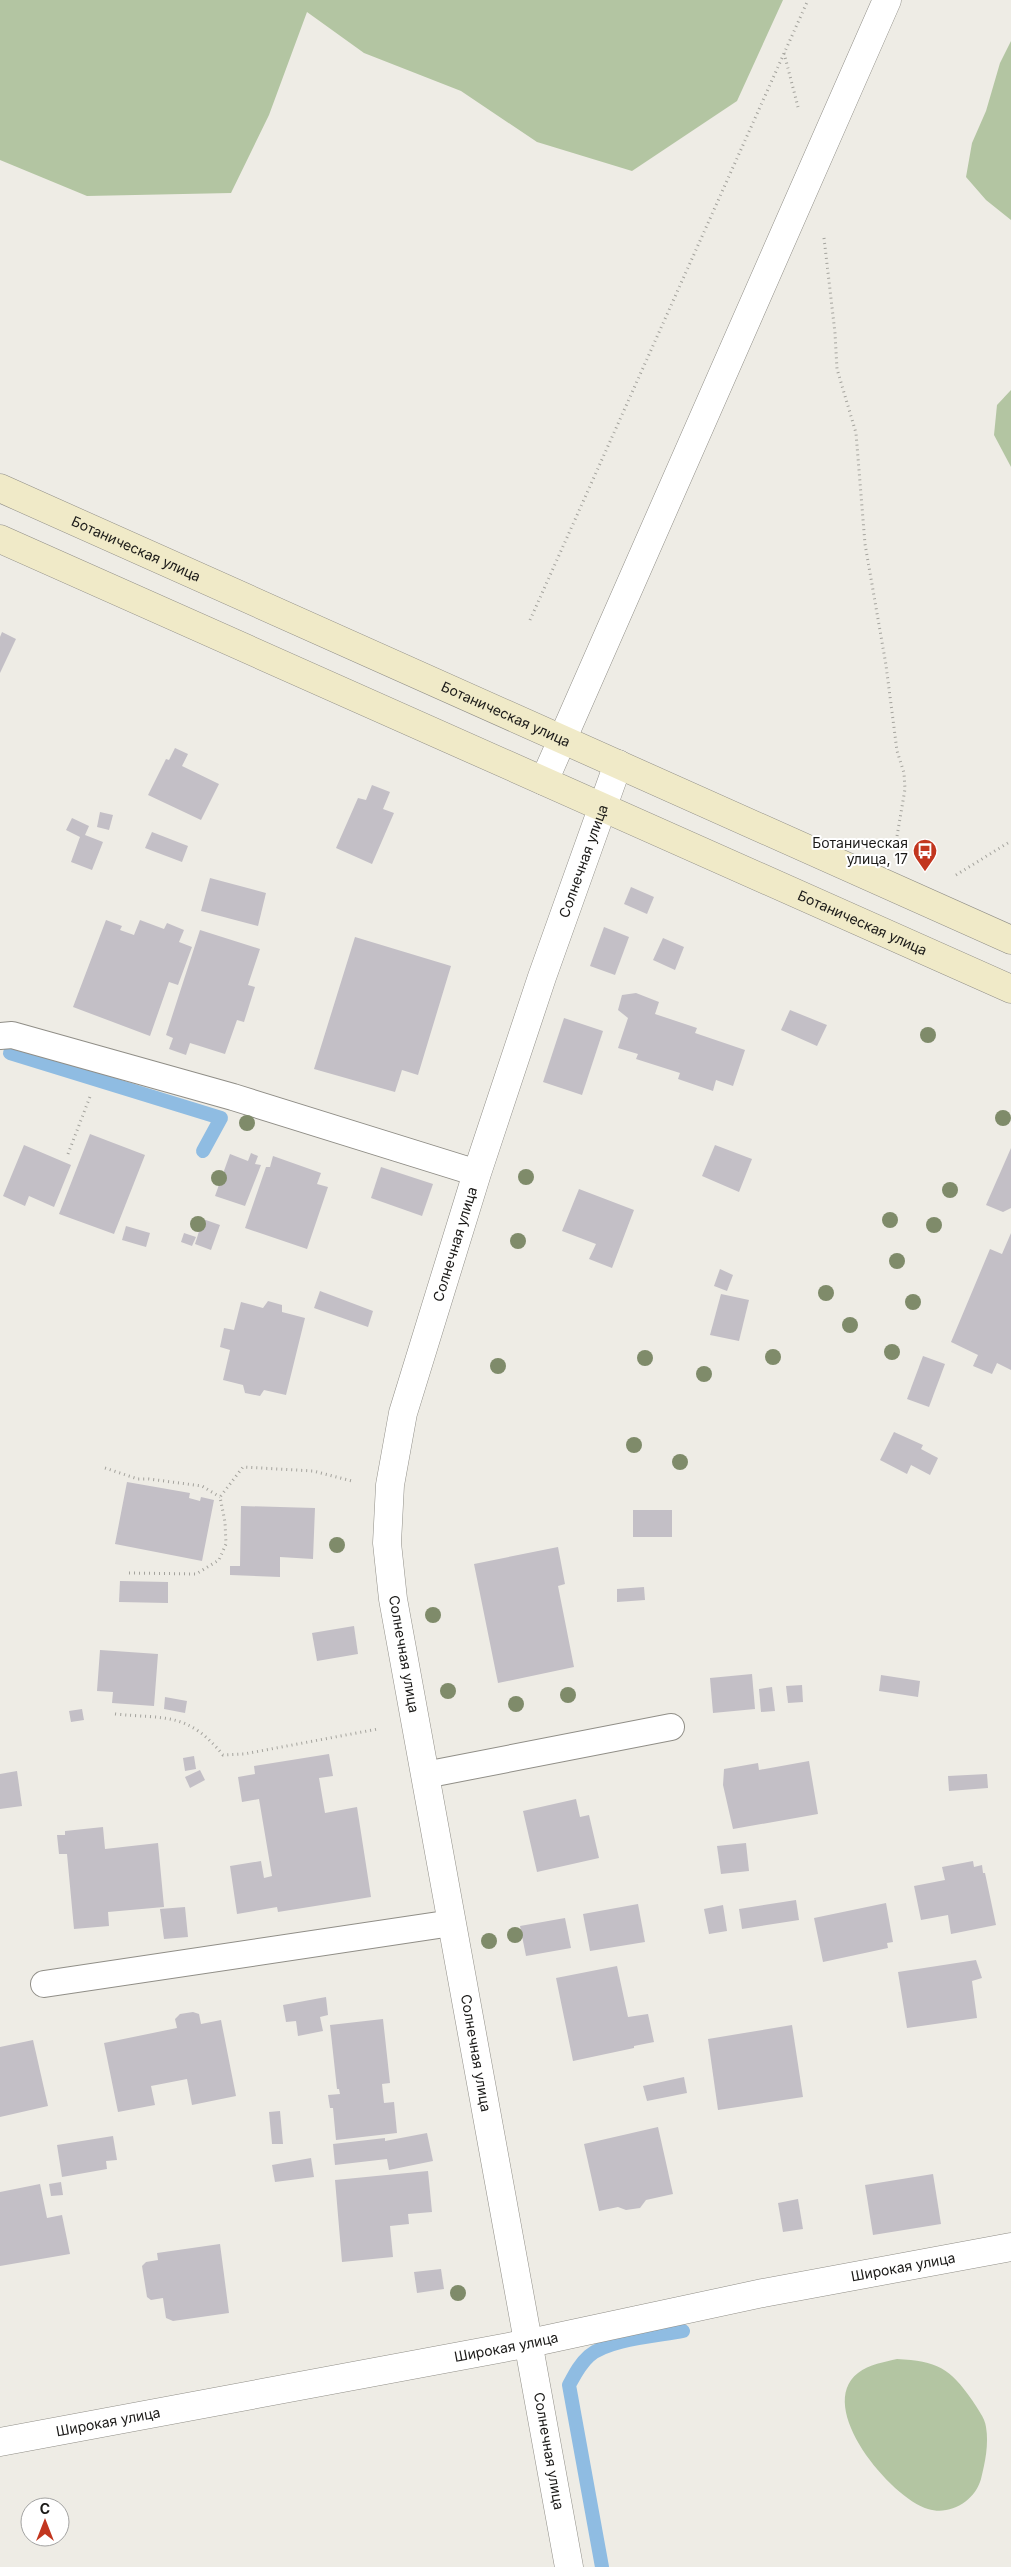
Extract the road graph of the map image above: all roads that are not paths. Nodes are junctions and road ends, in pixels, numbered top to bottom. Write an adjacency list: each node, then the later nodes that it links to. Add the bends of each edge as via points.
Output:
1 (887, 0): 4 (street)
2 (0, 488): 4 (street, Ботаническая улица)
3 (0, 538): 6 (street, Ботаническая улица)
4 (562, 739): 5 (street, Ботаническая улица); 6 (street)
5 (618, 764): 7 (street, Солнечная улица); 8 (street, Ботаническая улица)
6 (544, 781): 7 (street, Ботаническая улица)
7 (602, 807): 9 (street, Ботаническая улица); 11 (street, Солнечная улица)
8 (1011, 940)
9 (1011, 989)
10 (0, 1036): 11 (lane, via 12,1035 233,1097)
11 (477, 1172): 13 (street, Солнечная улица, via 403,1413 390,1485 387,1543 393,1599)
12 (670, 1727): 13 (lane)
13 (425, 1775): 14 (street, Солнечная улица)
14 (452, 1923): 15 (lane); 17 (street, Солнечная улица)
15 (44, 1984)
16 (1011, 2247): 17 (street, Широкая улица, via 763,2293)
17 (530, 2343): 18 (street, Широкая улица); 19 (street, Солнечная улица)
18 (0, 2442)
19 (569, 2567)

